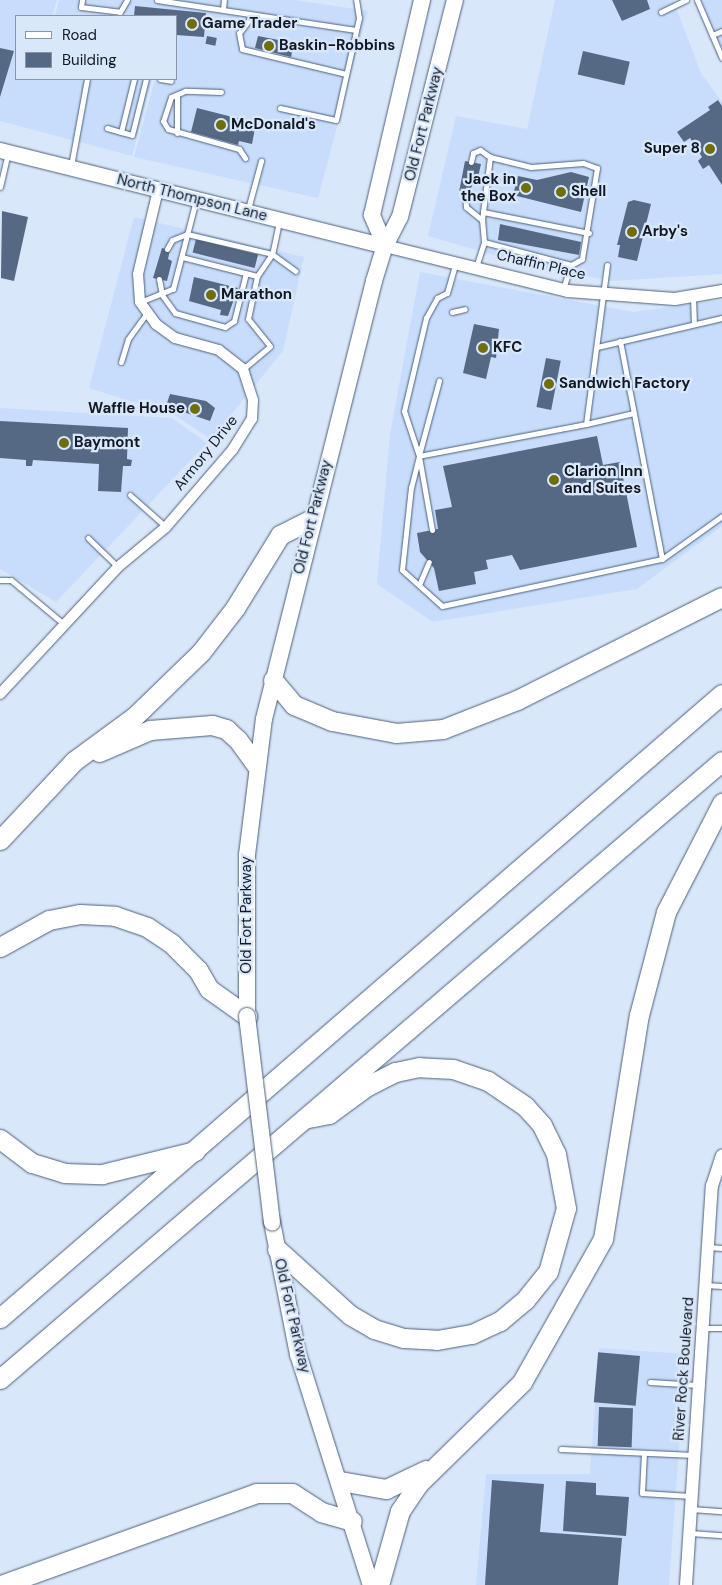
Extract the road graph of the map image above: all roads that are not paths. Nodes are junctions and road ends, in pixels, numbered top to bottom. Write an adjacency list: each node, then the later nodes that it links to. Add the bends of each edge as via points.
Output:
1 (82, 0): 2 (lane, via 81,7 120,12)
2 (127, 0)
3 (157, 0): 10 (lane)
4 (224, 0): 10 (lane)
5 (356, 0): 13 (lane)
6 (422, 0): 46 (main road, Old Fort Parkway, via 372,215)
7 (454, 0): 46 (main road, Old Fort Parkway, via 400,217)
8 (686, 0): 11 (lane)
9 (697, 0): 15 (lane)
10 (223, 9): 12 (lane)
11 (661, 12)
12 (252, 16): 13 (lane); 17 (lane, via 239,33 242,49)
13 (356, 30): 17 (lane)
14 (722, 31): 15 (lane)
15 (712, 35): 16 (lane)
16 (722, 58)
17 (346, 74): 25 (lane, via 336,120)
18 (87, 80): 34 (lane)
19 (134, 80): 27 (lane)
20 (146, 80): 27 (lane, via 132,135)
21 (166, 80): 22 (lane)
22 (171, 81)
23 (220, 92): 24 (lane)
24 (177, 95): 28 (lane); 28 (lane, via 165,109 163,121 168,129)
25 (280, 108)
26 (107, 128): 27 (lane)
27 (121, 132)
28 (177, 132): 30 (lane, via 239,149)
29 (4, 151): 34 (main road, North Thompson Lane); 35 (lane)
30 (245, 158)
31 (490, 158): 33 (lane, via 476,150); 40 (lane); 43 (lane, via 531,167 583,163 597,168)
32 (261, 161): 39 (lane)
33 (471, 162)
34 (70, 168): 36 (main road, North Thompson Lane)
35 (0, 187)
36 (158, 190): 38 (main road, North Thompson Lane); 69 (street, via 138,274)
37 (465, 193): 42 (lane, via 466,206)
38 (196, 200): 39 (main road, North Thompson Lane); 44 (lane)
39 (248, 212): 41 (main road, North Thompson Lane)
40 (483, 212): 42 (lane); 43 (lane)
41 (280, 220): 46 (main road, North Thompson Lane); 48 (lane)
42 (482, 220): 45 (lane)
43 (589, 233): 55 (lane, via 582,259)
44 (187, 234): 47 (lane, via 172,240); 48 (lane); 50 (lane)
45 (484, 242): 55 (lane); 58 (lane)
46 (385, 246): 52 (street, Chaffin Place); 85 (main road, Old Fort Parkway)
47 (167, 249)
48 (272, 254): 60 (lane); 62 (lane)
49 (207, 256): 53 (lane)
50 (182, 257): 53 (lane); 67 (lane, via 173,289)
51 (222, 260): 57 (lane)
52 (456, 262): 58 (street, Chaffin Place); 82 (lane, via 447,293 437,298 426,318 404,410)
53 (205, 263): 57 (lane)
54 (238, 263): 59 (lane)
55 (571, 265): 64 (lane)
56 (607, 265): 66 (lane)
57 (221, 267): 59 (lane)
58 (476, 267): 64 (street, Chaffin Place)
59 (236, 270): 61 (lane)
60 (294, 271)
61 (246, 273): 62 (lane); 67 (lane, via 234,321 225,327 175,313)
62 (257, 276): 78 (lane, via 248,319 270,346)
63 (159, 279): 67 (lane)
64 (563, 290): 66 (street, Chaffin Place)
65 (722, 291): 68 (street, Chaffin Place)
66 (604, 294): 68 (street, Chaffin Place, via 675,299); 76 (lane)
67 (162, 295): 69 (lane)
68 (693, 296): 74 (lane)
69 (140, 302): 72 (street)
70 (465, 309): 71 (lane)
71 (452, 312)
72 (147, 313): 77 (lane, via 128,339); 78 (street, via 176,338 219,350)
73 (722, 318): 74 (lane)
74 (694, 324): 75 (lane)
75 (620, 342): 76 (lane); 80 (lane)
76 (597, 347): 81 (lane)
77 (121, 362)
78 (243, 369): 86 (street, Armory Drive, via 254,400 252,420 233,449)
79 (439, 382): 82 (lane)
80 (634, 413): 81 (lane); 89 (lane)
81 (586, 424): 82 (lane)
82 (419, 456): 87 (lane); 93 (lane, via 411,487 402,570)
83 (130, 495): 86 (lane)
84 (722, 516): 89 (lane)
85 (311, 519): 96 (main road, Old Fort Parkway); 101 (highway, via 280,535 235,608 201,652 134,717 74,761)
86 (166, 526): 91 (street, Armory Drive)
87 (432, 530)
88 (88, 538): 91 (lane)
89 (662, 559): 93 (lane, via 442,606)
90 (429, 562): 93 (lane)
91 (118, 567): 95 (street, Armory Drive)
92 (0, 580): 95 (lane, via 11,580)
93 (419, 585)
94 (722, 597): 96 (highway, via 517,700 443,729 396,733 332,721 294,704)
95 (66, 626): 97 (street, Armory Drive)
96 (273, 680): 100 (main road, Old Fort Parkway)
97 (1, 691)
98 (722, 694): 108 (highway)
99 (722, 761): 106 (highway)
100 (256, 765): 101 (highway, via 238,740 226,729 212,724 150,730 100,751); 105 (main road, Old Fort Parkway, via 245,896)
101 (32, 802): 103 (highway)
102 (722, 803): 122 (highway, via 666,912 639,1015 603,1239 522,1382)
103 (0, 840)
104 (0, 947): 105 (highway, via 49,920 80,914 115,916 147,927 171,943 198,970 208,989)
105 (248, 1016): 112 (main road, Old Fort Parkway, bridge)
106 (301, 1120): 112 (highway, via 329,1114 367,1086 395,1072 418,1067 453,1069 488,1081 525,1106 542,1125 556,1154 566,1208 548,1272 525,1300 500,1322 472,1334 437,1340 404,1338 350,1315); 118 (highway)
107 (0, 1139): 108 (highway, via 32,1163 64,1173 102,1174)
108 (198, 1150): 115 (highway)
109 (722, 1156): 110 (street, River Rock Boulevard, via 712,1186)
110 (708, 1247): 111 (lane); 113 (street, River Rock Boulevard)
111 (722, 1248)
112 (277, 1249): 125 (main road, Old Fort Parkway, via 298,1354)
113 (705, 1285): 114 (lane); 116 (street, River Rock Boulevard)
114 (722, 1286)
115 (0, 1318)
116 (702, 1328): 117 (lane); 120 (street, River Rock Boulevard)
117 (722, 1328)
118 (0, 1379)
119 (650, 1382): 120 (lane)
120 (699, 1385): 124 (street, River Rock Boulevard)
121 (561, 1449): 123 (lane)
122 (451, 1450): 125 (highway, via 416,1477 386,1489); 134 (highway, via 418,1484 400,1511)
123 (644, 1453): 124 (lane); 126 (lane, via 642,1493)
124 (694, 1455): 126 (street, River Rock Boulevard)
125 (340, 1481): 129 (main road, Old Fort Parkway)
126 (692, 1496): 127 (street, River Rock Boulevard)
127 (691, 1509): 128 (lane); 130 (street, River Rock Boulevard)
128 (722, 1510)
129 (352, 1521): 132 (highway, via 321,1512 292,1493 256,1493); 133 (main road, Old Fort Parkway)
130 (689, 1533): 131 (lane); 135 (street, River Rock Boulevard)
131 (722, 1535)
132 (1, 1585)
133 (372, 1585)
134 (379, 1585)
135 (686, 1585)

